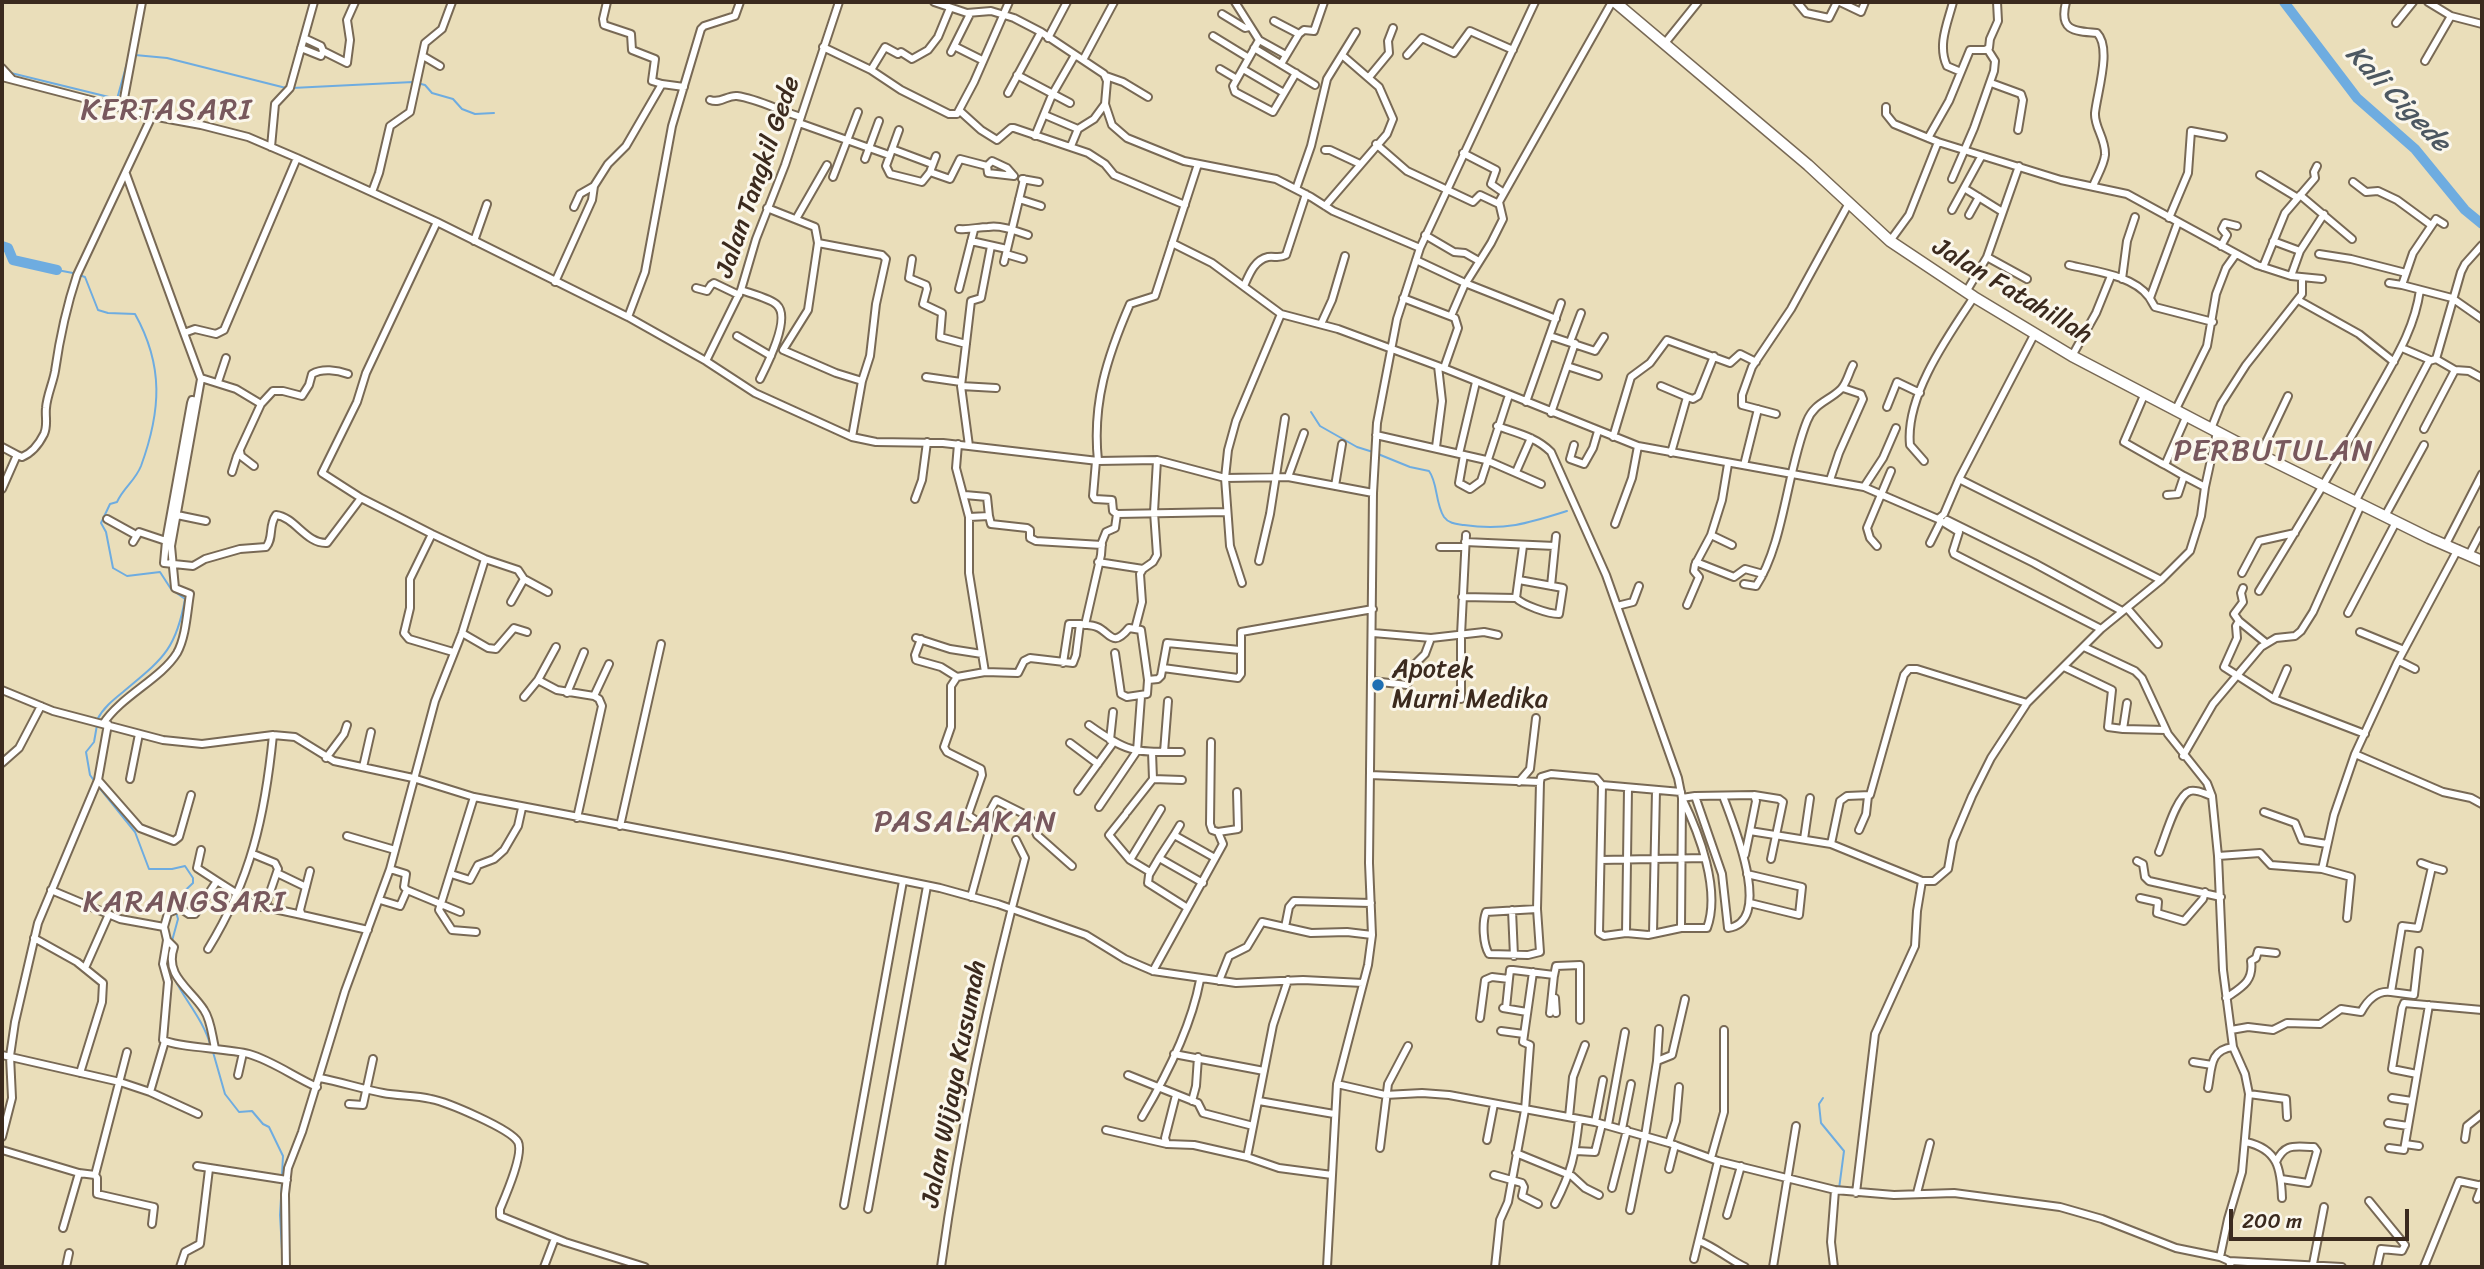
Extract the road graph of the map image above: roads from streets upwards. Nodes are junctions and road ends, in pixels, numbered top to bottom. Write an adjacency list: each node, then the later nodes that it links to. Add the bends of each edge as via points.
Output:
1 (142, 2): 81 (street)
2 (314, 2): 39 (street)
3 (355, 2): 48 (street, via 347,20 347,63)
4 (452, 2): 53 (street, via 443,27 426,41)
5 (607, 2): 73 (street, via 604,25 631,34 632,50 655,59 652,81)
6 (740, 2): 75 (street, via 736,16 701,29)
7 (839, 2): 43 (street, Jalan Tangkil Gede)
8 (934, 2): 25 (street)
9 (1009, 2): 27 (street)
10 (1067, 2): 40 (street)
11 (1114, 2): 56 (street)
12 (1235, 2): 33 (street)
13 (1324, 2): 37 (street, via 1314,32)
14 (1535, 2): 46 (street)
15 (1614, 2): 42 (street, Jalan Fatahillah); 133 (street)
16 (1698, 2): 42 (street)
17 (1797, 2): 18 (street, via 1806,13 1829,18)
18 (1838, 2): 19 (street, via 1861,12)
19 (1865, 2)
20 (1953, 2): 64 (street, via 1945,25 1944,55 1947,66)
21 (1997, 2): 47 (street, via 1998,22)
22 (2066, 2): 128 (street, via 2066,23 2101,38 2103,72 2095,117 2105,153)
23 (2413, 2): 31 (street)
24 (2428, 2): 29 (street)
25 (950, 8): 26 (street); 63 (street, via 928,50 911,60 885,47)
26 (970, 14): 27 (street); 55 (street, via 953,49)
27 (1002, 14): 35 (street); 55 (street)
28 (1223, 14): 33 (street)
29 (2451, 16): 32 (street); 57 (street)
30 (1274, 21): 37 (street)
31 (2396, 23)
32 (2482, 24)
33 (1249, 27): 41 (street)
34 (1393, 28): 68 (street, via 1389,53)
35 (1041, 32): 40 (street); 66 (street)
36 (1356, 32): 51 (street)
37 (1299, 34): 50 (street)
38 (1213, 36): 54 (street)
39 (304, 38): 44 (street); 48 (street)
40 (1048, 38): 49 (street)
41 (1259, 40): 45 (street); 50 (street)
42 (1665, 43): 138 (street, Jalan Fatahillah)
43 (822, 47): 63 (street); 89 (street, Jalan Tangkil Gede)
44 (301, 48): 48 (street, via 321,56); 101 (street, via 290,89 275,104)
45 (1254, 48): 54 (street); 58 (street)
46 (1513, 50): 52 (street, via 1470,31 1454,53 1422,38); 106 (street)
47 (1988, 50): 64 (street, via 1970,50); 72 (street, via 1995,63)
48 (323, 51)
49 (1075, 55): 56 (street); 78 (street)
50 (1286, 55): 58 (street)
51 (1342, 55): 68 (street); 130 (street, via 1327,79)
52 (1407, 55)
53 (424, 56): 59 (street); 132 (street, via 409,114 389,129)
54 (1249, 58): 62 (street)
55 (982, 60): 85 (street)
56 (1083, 60): 67 (street)
57 (2425, 61)
58 (1281, 64): 65 (street)
59 (440, 66)
60 (2, 68): 70 (street)
61 (1220, 69): 71 (street)
62 (1242, 69): 71 (street); 77 (street)
63 (872, 70): 85 (street, via 949,114)
64 (1961, 72): 96 (street)
65 (1296, 73): 74 (street); 77 (street)
66 (1017, 75): 76 (street); 78 (street)
67 (1106, 76): 79 (street); 83 (street)
68 (1370, 76): 99 (street, via 1393,119)
69 (2, 77): 70 (street)
70 (12, 79): 81 (street)
71 (1237, 79): 77 (street, via 1232,88 1235,92 1272,113)
72 (1991, 83): 93 (street, via 2021,94); 105 (street)
73 (662, 84): 75 (street); 127 (street, via 635,132)
74 (1315, 85)
75 (684, 87): 212 (street, via 671,131 645,272)
76 (1008, 93)
77 (1284, 93)
78 (1052, 94): 82 (street); 87 (street)
79 (1148, 97)
80 (710, 100): 89 (street, via 721,102 736,96)
81 (123, 102): 88 (street)
82 (1070, 103)
83 (1105, 104): 92 (street); 113 (street, via 1111,125 1127,138)
84 (1886, 107): 96 (street, via 1894,124)
85 (960, 111): 94 (street, via 997,140 1011,128)
86 (858, 112): 97 (street)
87 (1045, 115): 92 (street); 94 (street)
88 (152, 116): 101 (street, via 248,137); 118 (street)
89 (800, 120): 97 (street); 145 (street, Jalan Tangkil Gede)
90 (878, 121): 102 (street)
91 (899, 130): 104 (street)
92 (1078, 130): 100 (street)
93 (2018, 130)
94 (1035, 136): 100 (street)
95 (2223, 137): 151 (street, via 2191,131 2188,173)
96 (1928, 138): 98 (street)
97 (848, 140): 102 (street); 122 (street)
98 (1938, 142): 105 (street); 167 (street, via 1909,215)
99 (1376, 144): 111 (street); 131 (street, via 1407,172)
100 (1071, 146): 141 (street, via 1101,161 1114,175)
101 (271, 147): 109 (street)
102 (869, 148): 104 (street); 110 (street)
103 (1325, 150): 111 (street)
104 (891, 152): 112 (street); 119 (street, via 886,166 890,174 922,183)
105 (1964, 152): 108 (street); 124 (street)
106 (1463, 153): 131 (street); 133 (street, via 1496,170 1491,184)
107 (936, 156): 112 (street)
108 (1981, 157): 116 (street); 129 (street)
109 (297, 158): 132 (street); 217 (street, via 223,330)
110 (865, 159)
111 (1360, 163): 143 (street)
112 (932, 164): 119 (street)
113 (1198, 164): 130 (street, via 1264,176); 141 (street)
114 (827, 165): 152 (street)
115 (987, 166): 119 (street, via 960,159 950,179); 121 (street, via 990,174); 121 (street, via 992,161)
116 (2019, 166): 128 (street); 147 (street)
117 (2317, 166): 136 (street, via 2315,178)
118 (126, 173): 217 (street); 288 (street, via 78,273 61,327 45,431 27,455)
119 (930, 173)
120 (2260, 175): 136 (street)
121 (1014, 176): 123 (street)
122 (833, 177)
123 (1024, 179): 125 (street); 137 (street)
124 (1952, 179)
125 (1039, 182)
126 (2353, 182): 156 (street, via 2366,192 2378,191 2397,200)
127 (594, 186): 144 (street, via 580,194); 194 (street)
128 (2093, 186): 151 (street, via 2136,197)
129 (1964, 188): 135 (street); 146 (street)
130 (1296, 189): 134 (street)
131 (1446, 189): 140 (street, via 1473,202 1480,195); 163 (street)
132 (372, 192): 153 (street)
133 (1504, 193): 140 (street)
134 (1306, 194): 143 (street); 198 (street, via 1286,255 1264,258)
135 (1979, 197): 147 (street); 149 (street)
136 (2299, 197): 148 (street); 168 (street, via 2285,213)
137 (1019, 199): 142 (street); 160 (street)
138 (1849, 203): 167 (street, Jalan Fatahillah); 232 (street)
139 (487, 204): 165 (street)
140 (1499, 204): 184 (street, via 1503,219)
141 (1185, 205): 170 (street)
142 (1041, 206)
143 (1325, 206): 174 (street)
144 (574, 207)
145 (767, 208): 152 (street); 202 (street, Jalan Tangkil Gede)
146 (1952, 209)
147 (2001, 211): 180 (street)
148 (2324, 214): 164 (street); 175 (street)
149 (1969, 215)
150 (2135, 217): 192 (street)
151 (2169, 218): 154 (street)
152 (796, 219): 169 (street, via 815,227)
153 (437, 222): 165 (street); 320 (street, via 323,469 323,474)
154 (2178, 222): 173 (street); 205 (street)
155 (2444, 224): 156 (street, via 2437,219)
156 (2431, 225): 187 (street)
157 (989, 226): 160 (street); 161 (street); 171 (street)
158 (2237, 226): 173 (street, via 2225,223 2222,230 2227,235)
159 (959, 229): 161 (street)
160 (1012, 229): 162 (street); 178 (street)
161 (974, 230): 166 (street)
162 (1028, 235)
163 (1424, 236): 174 (street); 184 (street)
164 (2352, 239)
165 (474, 241): 194 (street)
166 (971, 241): 171 (street); 200 (street, via 962,259)
167 (1890, 241): 203 (street, Jalan Fatahillah)
168 (2273, 241): 175 (street); 186 (street)
169 (818, 243): 244 (street, via 886,258); 244 (street, via 808,310 783,350)
170 (1172, 243): 198 (street); 293 (street, via 1155,296 1130,304 1111,348 1098,407)
171 (988, 245): 178 (street); 223 (street, via 981,298 971,301)
172 (2482, 245): 206 (street, via 2465,264)
173 (2221, 246): 176 (street)
174 (1420, 248): 183 (street)
175 (2300, 251): 189 (street)
176 (2236, 254): 186 (street); 215 (street, via 2216,294)
177 (2319, 254): 187 (street)
178 (1006, 255): 182 (street)
179 (1345, 256): 216 (street)
180 (1987, 257): 191 (street); 203 (street)
181 (912, 259): 223 (street, via 909,278 927,289 923,304 942,313 940,337)
182 (1023, 259)
183 (1416, 260): 195 (street); 204 (street)
184 (1479, 261): 195 (street)
185 (2069, 265): 188 (street)
186 (2263, 267): 189 (street)
187 (2406, 273): 197 (street)
188 (2111, 276): 192 (street); 228 (street)
189 (2291, 276): 190 (street)
190 (2302, 278): 193 (street); 207 (street)
191 (2027, 279)
192 (2122, 279): 205 (street)
193 (2322, 279)
194 (555, 282): 212 (street)
195 (1465, 283): 211 (street); 214 (street)
196 (2389, 283): 197 (street)
197 (2402, 285): 201 (street)
198 (1244, 286): 210 (street)
199 (696, 288): 202 (street, via 707,292 715,283)
200 (959, 289)
201 (2420, 290): 206 (street); 224 (street)
202 (740, 293): 226 (street, via 779,306 780,329); 231 (street, Jalan Tangkil Gede)
203 (1970, 294): 218 (street, Jalan Fatahillah); 251 (street)
204 (1404, 298): 211 (street); 225 (street)
205 (2150, 298): 215 (street, via 2154,306)
206 (2452, 298): 213 (street); 230 (street)
207 (2298, 300): 233 (street, via 2359,334); 269 (street, via 2246,365 2221,404)
208 (1561, 303): 214 (street)
209 (1581, 313): 222 (street)
210 (1281, 314): 216 (street); 307 (street, via 1231,435)
211 (1451, 316): 236 (street, via 1458,328)
212 (628, 317): 231 (street)
213 (2482, 319)
214 (1556, 320): 220 (street)
215 (2213, 322): 260 (street, via 2207,346)
216 (1321, 324): 225 (street)
217 (184, 333): 241 (street)
218 (2034, 335): 228 (street, Jalan Fatahillah); 308 (street)
219 (737, 336): 226 (street)
220 (1550, 336): 222 (street); 256 (street)
221 (1604, 337): 222 (street, via 1595,351)
222 (1572, 342): 235 (street)
223 (966, 344): 247 (street)
224 (2402, 348): 230 (street); 233 (street)
225 (1390, 350): 236 (street); 271 (street)
226 (771, 356): 243 (street)
227 (1714, 356): 232 (street, via 1731,363 1741,354); 255 (street, via 1698,396 1693,400); 273 (street, via 1667,340 1650,363 1631,377)
228 (2072, 356): 252 (street, Jalan Fatahillah)
229 (226, 358): 245 (street)
230 (2433, 359): 237 (street); 322 (street)
231 (706, 361): 272 (street, via 755,393)
232 (1756, 362): 259 (street, via 1741,401)
233 (2394, 362): 312 (street)
234 (1853, 365): 250 (street)
235 (1567, 366): 240 (street); 261 (street)
236 (1441, 367): 246 (street); 283 (street)
237 (2455, 370): 239 (street); 267 (street)
238 (348, 374): 257 (street, via 317,372 302,396 273,391)
239 (2481, 375)
240 (1598, 376)
241 (201, 377): 245 (street); 329 (street)
242 (926, 377): 247 (street)
243 (760, 379)
244 (862, 381): 272 (street)
245 (218, 382): 257 (street)
246 (1476, 382): 253 (street); 289 (street)
247 (961, 384): 249 (street); 280 (street)
248 (1661, 386): 255 (street)
249 (996, 388)
250 (1843, 388): 302 (street, via 1811,412); 309 (street, via 1863,399)
251 (1920, 393): 258 (street, via 1897,382); 294 (street, via 1909,441)
252 (2145, 393): 260 (street, Jalan Fatahillah); 296 (street, via 2124,442)
253 (1509, 395): 256 (street); 265 (street)
254 (2288, 396): 290 (street)
255 (1686, 397): 287 (street)
256 (1526, 402): 261 (street)
257 (261, 404): 285 (street)
258 (1886, 407)
259 (1758, 409): 262 (street); 298 (street)
260 (2176, 409): 263 (street, Jalan Fatahillah)
261 (1551, 412): 268 (street)
262 (1776, 414)
263 (2186, 415): 269 (street, Jalan Fatahillah); 296 (street)
264 (1285, 418): 284 (street)
265 (1497, 426): 274 (street); 292 (street)
266 (1896, 429): 313 (street)
267 (2424, 429)
268 (1598, 431): 273 (street); 278 (street, via 1584,464 1570,459)
269 (2214, 431): 290 (street, Jalan Fatahillah); 314 (street)
270 (1304, 433): 286 (street)
271 (1376, 435): 283 (street); 317 (street)
272 (852, 437): 275 (street)
273 (1613, 437): 281 (street)
274 (1531, 438): 301 (street); 375 (street, via 1551,452)
275 (927, 442): 276 (street); 321 (street)
276 (958, 444): 280 (street); 318 (street, via 956,468)
277 (1342, 444): 311 (street)
278 (1574, 445)
279 (2424, 445): 327 (street)
280 (969, 446): 293 (street)
281 (1638, 446): 287 (street); 334 (street)
282 (2, 447): 288 (street)
283 (1436, 447): 289 (street)
284 (1279, 448): 286 (street); 305 (street)
285 (240, 450): 297 (street); 300 (street)
286 (1297, 452): 306 (street)
287 (1671, 453): 295 (street)
288 (17, 455): 315 (street)
289 (1461, 455): 292 (street); 292 (street, via 1459,480 1468,489 1481,481)
290 (2260, 455): 312 (street, Jalan Fatahillah)
291 (1157, 460): 293 (street); 307 (street); 323 (street)
292 (1486, 460): 301 (street)
293 (1097, 461): 325 (street, via 1093,496 1111,499)
294 (1924, 461)
295 (1728, 464): 298 (street); 338 (street)
296 (2165, 465): 304 (street)
297 (254, 466)
298 (1744, 466): 302 (street)
299 (1891, 471): 316 (street)
300 (232, 472)
301 (1516, 472): 310 (street)
302 (1791, 472): 309 (street); 360 (street)
303 (2482, 474): 343 (street)
304 (2184, 476): 314 (street); 319 (street, via 2178,494)
305 (1274, 477): 306 (street); 307 (street); 353 (street)
306 (1289, 477): 311 (street)
307 (1225, 478): 324 (street)
308 (1959, 479): 331 (street); 364 (street)
309 (1830, 480): 313 (street)
310 (1541, 484)
311 (1335, 486): 317 (street)
312 (2324, 486): 322 (street, Jalan Fatahillah); 336 (street)
313 (1864, 487): 316 (street)
314 (2205, 487): 364 (street, via 2193,546)
315 (2, 489)
316 (1880, 493): 331 (street); 348 (street, via 1867,528)
317 (1373, 494): 377 (street)
318 (965, 495): 326 (street, via 987,497); 328 (street)
319 (2167, 495)
320 (361, 498): 337 (street); 358 (street, via 327,542 314,540 276,515 266,547 240,549)
321 (915, 499)
322 (2358, 504): 327 (street, Jalan Fatahillah); 391 (street, via 2301,631)
323 (1154, 512): 324 (street); 325 (street); 359 (street, via 1157,555)
324 (1226, 512): 365 (street, via 1230,550)
325 (1117, 514): 344 (street, via 1115,528 1106,532)
326 (989, 516): 328 (street); 344 (street, via 990,524 1029,529 1030,538 1036,541)
327 (2385, 516): 333 (street, Jalan Fatahillah)
328 (969, 517): 401 (street, via 969,573)
329 (174, 518): 332 (street); 340 (street); 358 (street)
330 (107, 519): 340 (street, via 135,538 139,531)
331 (1940, 519): 342 (street); 378 (street); 383 (street, via 1959,532 1954,554)
332 (206, 522)
333 (2396, 522): 343 (street, Jalan Fatahillah); 379 (street)
334 (1615, 524)
335 (2482, 530): 351 (street)
336 (2295, 533): 361 (street, via 2259,541); 370 (street)
337 (432, 534): 352 (street); 398 (street, via 410,579 404,634)
338 (1710, 535): 345 (street); 356 (street)
339 (1556, 536): 347 (street)
340 (166, 541): 358 (street, via 164,563)
341 (1465, 541): 346 (street); 349 (street); 372 (street)
342 (1930, 543)
343 (2443, 544): 350 (street, Jalan Fatahillah)
344 (1102, 545): 355 (street)
345 (1732, 545)
346 (1523, 546): 347 (street); 363 (street)
347 (1555, 546): 367 (street)
348 (1877, 546)
349 (1440, 547)
350 (2457, 551): 351 (street, Jalan Fatahillah); 357 (street, Jalan Fatahillah); 397 (street)
351 (2469, 555): 354 (street, Jalan Fatahillah)
352 (485, 559): 362 (street, via 518,570); 386 (street)
353 (1259, 561)
354 (2482, 561)
355 (1098, 562): 359 (street); 381 (street)
356 (1696, 562): 360 (street, via 1734,577 1745,569); 376 (street, via 1699,578)
357 (2482, 566)
358 (174, 569): 428 (street, via 175,588 190,594 177,654)
359 (1143, 569): 382 (street)
360 (1763, 573): 366 (street, via 1756,586)
361 (2242, 573)
362 (524, 579): 371 (street); 374 (street)
363 (1519, 580): 367 (street); 373 (street)
364 (2161, 580): 378 (street)
365 (1242, 583)
366 (1744, 584)
367 (1550, 586): 373 (street, via 1564,589 1558,614)
368 (1639, 586): 375 (street, via 1634,601)
369 (2243, 588): 380 (street, via 2243,602 2234,614)
370 (2259, 591)
371 (548, 592)
372 (1462, 597): 373 (street); 388 (street)
373 (1516, 598)
374 (511, 602)
375 (1620, 605): 465 (street)
376 (1687, 605)
377 (1373, 610): 387 (street); 396 (street, via 1241,632)
378 (2125, 610): 383 (street); 393 (street)
379 (2348, 612)
380 (2239, 621): 391 (street); 411 (street, via 2224,666)
381 (1083, 624): 382 (street, via 1098,627 1113,638); 403 (street, via 1075,660); 403 (street, via 1069,624)
382 (1135, 629): 413 (street, via 1142,632)
383 (2101, 629): 395 (street)
384 (527, 632): 386 (street, via 514,628 496,649)
385 (2360, 632): 397 (street)
386 (462, 633): 398 (street)
387 (1373, 633): 390 (street); 414 (street)
388 (1461, 635): 389 (street); 390 (street); 420 (street)
389 (1498, 635)
390 (1431, 638): 414 (street, via 1407,685)
391 (2266, 643): 411 (street)
392 (661, 644): 477 (street)
393 (2158, 645)
394 (556, 647): 412 (street)
395 (2084, 647): 405 (street); 432 (street, via 2135,671)
396 (1241, 650): 406 (street, via 1167,643); 406 (street, via 1238,678)
397 (2404, 650): 402 (street)
398 (453, 652): 451 (street)
399 (584, 652): 416 (street)
400 (1115, 653): 419 (street, via 1121,694)
401 (982, 654): 409 (street); 410 (street, via 918,638 916,660)
402 (2399, 661): 408 (street); 435 (street)
403 (1063, 663): 409 (street, via 1030,659 1018,673)
404 (609, 664): 417 (street)
405 (2064, 667): 423 (street); 431 (street, via 2112,690 2107,726)
406 (1163, 668): 413 (street, via 1158,679)
407 (2287, 668): 421 (street)
408 (2415, 669)
409 (985, 673): 410 (street)
410 (957, 677): 479 (street, via 951,686 951,727 944,747 981,769 968,815)
411 (2238, 677): 421 (street); 445 (street, via 2213,704)
412 (538, 680): 416 (street); 418 (street)
413 (1148, 680): 419 (street, via 1148,691)
414 (1372, 681): 450 (street)
415 (2, 690): 425 (street)
416 (566, 693): 417 (street)
417 (594, 696): 476 (street, via 601,702 600,720)
418 (524, 697)
419 (1141, 697): 440 (street)
420 (1461, 699)
421 (2274, 699): 435 (street)
422 (1168, 701): 442 (street)
423 (2026, 703): 467 (street, via 1909,669 1903,675); 519 (street, via 1972,796 1953,841 1948,869 1934,881)
424 (2127, 703): 431 (street)
425 (41, 706): 428 (street); 447 (street, via 25,738)
426 (1113, 712): 437 (street)
427 (1536, 718): 456 (street, via 1530,769)
428 (101, 723): 434 (street); 454 (street)
429 (347, 725): 446 (street)
430 (1089, 725): 437 (street)
431 (2123, 729): 432 (street)
432 (2166, 730): 445 (street)
433 (371, 732): 449 (street)
434 (139, 734): 436 (street, via 202,744); 452 (street)
435 (2365, 734): 444 (street)
436 (273, 735): 446 (street, via 304,740); 493 (street)
437 (1112, 742): 440 (street); 448 (street)
438 (1211, 742): 482 (street, via 1210,824)
439 (1070, 743): 448 (street)
440 (1138, 751): 441 (street); 472 (street)
441 (1152, 752): 442 (street); 453 (street)
442 (1164, 752): 443 (street)
443 (1181, 752)
444 (2355, 754): 471 (street); 489 (street)
445 (2183, 755): 468 (street)
446 (326, 758): 449 (street)
447 (2, 763)
448 (1098, 764): 461 (street)
449 (363, 767): 451 (street)
450 (1370, 775): 456 (street); 531 (street)
451 (413, 778): 469 (street); 491 (street)
452 (130, 779)
453 (1153, 779): 455 (street); 502 (street, via 1109,835)
454 (98, 780): 463 (street, via 139,828 174,841); 523 (street)
455 (1182, 780)
456 (1519, 782): 457 (street)
457 (1540, 782): 458 (street, via 1551,774 1596,778); 537 (street)
458 (1602, 785): 459 (street); 503 (street)
459 (1629, 788): 460 (street); 499 (street)
460 (1656, 790): 465 (street); 500 (street)
461 (1078, 791)
462 (1237, 792): 482 (street, via 1238,829)
463 (191, 795)
464 (1754, 795): 466 (street); 481 (street); 484 (street, via 1782,800)
465 (1686, 796): 466 (street); 498 (street); 504 (street); 532 (street, via 1722,874 1728,928 1748,914)
466 (1723, 796): 494 (street)
467 (1868, 796): 480 (street); 488 (street, via 1847,796 1840,801)
468 (2212, 796): 492 (street, via 2197,790 2184,795); 495 (street)
469 (474, 797): 473 (street); 515 (street)
470 (1810, 798): 486 (street)
471 (2482, 804)
472 (1099, 807)
473 (522, 808): 476 (street); 515 (street, via 517,828 501,854 478,865 470,880)
474 (1161, 809): 502 (street)
475 (2264, 812): 489 (street, via 2295,822 2302,840)
476 (577, 818): 477 (street)
477 (620, 825): 518 (street)
478 (1180, 825): 483 (street)
479 (988, 829): 507 (street, via 997,800 1026,815 1037,835); 527 (street)
480 (1859, 830)
481 (1750, 831): 484 (street); 494 (street)
482 (1217, 832): 497 (street, via 1223,844)
483 (1174, 835): 496 (street); 497 (street)
484 (1777, 835): 486 (street); 501 (street)
485 (346, 836): 491 (street)
486 (1804, 839): 488 (street)
487 (1016, 840): 536 (street, Jalan Wijaya Kusumah, via 1026,856)
488 (1831, 844): 519 (street)
489 (2327, 844): 510 (street)
490 (201, 850): 517 (street, via 197,868)
491 (395, 850): 509 (street)
492 (2160, 852)
493 (253, 854): 514 (street, via 275,863); 526 (street)
494 (1745, 855): 516 (street)
495 (2218, 856): 510 (street, via 2260,853 2271,865); 528 (street)
496 (1159, 858): 513 (street); 520 (street)
497 (1215, 858): 520 (street)
498 (1705, 858): 504 (street); 545 (street, via 1708,926)
499 (1628, 859): 500 (street); 503 (street); 548 (street)
500 (1654, 859): 504 (street); 549 (street)
501 (1771, 859)
502 (1130, 860): 513 (street)
503 (1601, 860): 548 (street, via 1599,933)
504 (1682, 860): 545 (street)
505 (2137, 861): 525 (street, via 2143,864 2149,881)
506 (2421, 863): 508 (street)
507 (1072, 866)
508 (2432, 867): 511 (street); 566 (street, via 2418,928 2402,926)
509 (390, 869): 524 (street, via 406,874); 530 (street)
510 (2322, 869): 542 (street, via 2351,877)
511 (2444, 870)
512 (310, 871): 522 (street)
513 (1150, 872): 535 (street, via 1150,886)
514 (278, 873): 522 (street); 534 (street)
515 (451, 874): 533 (street)
516 (1747, 874): 532 (street); 532 (street, via 1802,887 1799,915)
517 (217, 881): 526 (street); 543 (street, via 191,914 180,908 170,911)
518 (903, 881): 521 (street); 678 (street)
519 (1922, 881): 670 (street, via 1917,938 1875,1034)
520 (1203, 883): 535 (street)
521 (927, 886): 527 (street); 680 (street)
522 (306, 887): 541 (street)
523 (51, 890): 540 (street); 551 (street)
524 (407, 890): 530 (street, via 400,906); 533 (street)
525 (2205, 892): 528 (street); 529 (street, via 2184,921 2157,913 2158,902)
526 (238, 894): 534 (street); 552 (street)
527 (971, 897): 536 (street)
528 (2221, 897): 567 (street)
529 (2140, 898)
530 (380, 900): 546 (street)
531 (1371, 903): 544 (street, via 1294,901); 550 (street)
532 (1750, 903)
533 (440, 904): 539 (street); 547 (street, via 452,930)
534 (265, 907): 541 (street)
535 (1186, 907): 558 (street)
536 (1014, 909): 558 (street, via 1086,936); 698 (street, Jalan Wijaya Kusumah, via 988,1008)
537 (1537, 909): 538 (street); 555 (street, via 1540,952)
538 (1512, 910): 555 (street); 555 (street, via 1486,912 1484,918 1489,954)
539 (460, 912)
540 (109, 914): 543 (street); 557 (street)
541 (302, 915): 546 (street)
542 (2347, 918)
543 (164, 927): 556 (street, via 174,947)
544 (1285, 927): 550 (street, via 1311,933); 564 (street, via 1261,923 1247,947 1229,956)
545 (1681, 928): 549 (street)
546 (368, 930): 601 (street)
547 (476, 932)
548 (1626, 933): 549 (street)
549 (1653, 934)
550 (1372, 935): 565 (street)
551 (34, 938): 557 (street); 590 (street)
552 (208, 949)
553 (2420, 951): 566 (street, via 2414,995)
554 (2276, 953): 567 (street, via 2258,951 2251,961 2249,979)
555 (1514, 956)
556 (167, 963): 581 (street); 585 (street, via 206,1012)
557 (85, 968): 597 (street, via 104,989)
558 (1153, 971): 561 (street)
559 (1533, 972): 560 (street); 562 (street, via 1510,970); 571 (street)
560 (1554, 975): 572 (street); 574 (street, via 1556,966 1580,965)
561 (1200, 979): 564 (street); 588 (street, via 1195,1006)
562 (1509, 979): 571 (street, via 1504,1008); 573 (street, via 1485,980)
563 (1288, 980): 564 (street); 565 (street); 596 (street)
564 (1219, 981)
565 (1363, 983): 604 (street)
566 (2391, 992): 577 (street, via 2374,996 2361,1012 2341,1009 2320,1024)
567 (2226, 998): 577 (street)
568 (1685, 999): 593 (street, via 1672,1055)
569 (2429, 1004): 570 (street); 598 (street); 598 (street, via 2404,1003 2398,1031 2392,1069)
570 (2482, 1010)
571 (1527, 1012): 580 (street)
572 (1553, 1013)
573 (1480, 1018)
574 (1580, 1020)
575 (1659, 1029): 593 (street)
576 (1724, 1030): 652 (street, via 1724,1112)
577 (2231, 1030): 584 (street)
578 (1501, 1031): 580 (street)
579 (1625, 1032): 630 (street)
580 (1524, 1034): 621 (street, via 1522,1042 1530,1045 1531,1057)
581 (165, 1041): 585 (street); 611 (street)
582 (1585, 1045): 626 (street, via 1573,1077)
583 (1408, 1046): 613 (street)
584 (2233, 1047): 595 (street, via 2219,1050); 612 (street)
585 (213, 1048): 587 (street)
586 (127, 1052): 603 (street)
587 (243, 1053): 599 (street); 606 (street)
588 (1174, 1054): 591 (street); 610 (street)
589 (2, 1055): 590 (street)
590 (10, 1056): 597 (street); 637 (street, via 12,1098)
591 (1198, 1057): 596 (street); 616 (street)
592 (373, 1059): 609 (street)
593 (1657, 1060): 636 (street)
594 (2193, 1062): 595 (street)
595 (2212, 1065): 608 (street)
596 (1264, 1071): 617 (street)
597 (80, 1073): 603 (street)
598 (2417, 1074): 618 (street)
599 (238, 1075)
600 (1128, 1075): 610 (street)
601 (320, 1078): 606 (street); 609 (street)
602 (1603, 1080): 630 (street)
603 (120, 1082): 611 (street); 659 (street)
604 (1337, 1084): 613 (street); 623 (street)
605 (1631, 1084): 635 (street)
606 (317, 1087): 665 (street)
607 (1679, 1087): 643 (street)
608 (2208, 1088)
609 (366, 1089): 619 (street, via 363,1105); 685 (street, via 438,1101 515,1139 519,1148 515,1169 500,1216)
610 (1159, 1089): 614 (street); 625 (street)
611 (150, 1092): 622 (street)
612 (2249, 1094): 627 (street, via 2286,1098); 640 (street)
613 (1385, 1095): 620 (street, via 1449,1095); 646 (street)
614 (1176, 1096): 616 (street); 642 (street)
615 (2392, 1098): 618 (street)
616 (1192, 1101): 631 (street, via 1200,1104 1203,1113)
617 (1259, 1101): 623 (street); 631 (street)
618 (2412, 1101): 633 (street)
619 (349, 1104)
620 (1494, 1104): 621 (street); 639 (street)
621 (1525, 1110): 626 (street); 650 (street)
622 (198, 1114)
623 (1334, 1114): 660 (street)
624 (2482, 1114): 638 (street, via 2467,1126)
625 (1142, 1117)
626 (1569, 1117): 628 (street)
627 (2287, 1117)
628 (1579, 1119): 630 (street); 649 (street)
629 (2388, 1122): 633 (street)
630 (1602, 1124): 635 (street); 649 (street, via 1595,1152)
631 (1253, 1126): 651 (street)
632 (1796, 1126): 663 (street)
633 (2408, 1126): 644 (street)
634 (1106, 1130): 642 (street)
635 (1625, 1130): 636 (street); 667 (street)
636 (1645, 1136): 643 (street); 681 (street)
637 (2, 1138)
638 (2465, 1139)
639 (1487, 1140)
640 (2246, 1142): 653 (street, via 2266,1149); 688 (street)
641 (1930, 1143): 671 (street)
642 (1167, 1144): 651 (street)
643 (1672, 1144): 652 (street); 657 (street)
644 (2405, 1144): 645 (street); 647 (street, via 2404,1150)
645 (2419, 1146)
646 (1380, 1148)
647 (2389, 1148)
648 (2, 1150): 658 (street)
649 (1576, 1151): 662 (street)
650 (1516, 1153): 662 (street); 666 (street)
651 (1247, 1157): 660 (street, via 1279,1168)
652 (1715, 1160): 655 (street); 686 (street)
653 (2276, 1162): 664 (street); 664 (street, via 2287,1148 2314,1147 2317,1151 2308,1183)
654 (197, 1166): 656 (street)
655 (1741, 1166): 663 (street); 682 (street)
656 (209, 1169): 665 (street); 694 (street, via 200,1244 185,1252)
657 (1669, 1169)
658 (79, 1173): 659 (street); 684 (street)
659 (95, 1175): 683 (street, via 96,1193 154,1207)
660 (1332, 1175): 699 (street)
661 (1494, 1175): 666 (street)
662 (1570, 1175): 672 (street); 677 (street)
663 (1789, 1177): 669 (street); 702 (street)
664 (2281, 1179): 673 (street)
665 (283, 1180): 695 (street)
666 (1511, 1180): 676 (street, via 1524,1185 1524,1197); 700 (street)
667 (1612, 1188)
668 (2482, 1188): 674 (street); 706 (street, via 2459,1181)
669 (1838, 1190): 670 (street); 703 (street, via 1831,1242)
670 (1856, 1193): 671 (street)
671 (1917, 1193): 688 (street, via 1954,1193 2080,1211 2176,1248)
672 (1599, 1195)
673 (2282, 1198)
674 (2477, 1199)
675 (2369, 1202): 705 (street, via 2405,1245 2402,1251 2381,1249)
676 (1538, 1204)
677 (1555, 1204)
678 (845, 1205)
679 (2324, 1206): 691 (street)
680 (868, 1209)
681 (1630, 1210)
682 (1727, 1215)
683 (152, 1224)
684 (64, 1228)
685 (555, 1238): 696 (street); 697 (street)
686 (1699, 1241): 689 (street); 701 (street)
687 (69, 1253): 693 (street)
688 (2220, 1257): 690 (street)
689 (1694, 1259)
690 (2230, 1264): 692 (street)
691 (2313, 1264): 692 (street); 704 (street)
692 (2299, 1265)
693 (66, 1267)
694 (180, 1267)
695 (286, 1267)
696 (544, 1267)
697 (645, 1267)
698 (941, 1267)
699 (1327, 1267)
700 (1495, 1267)
701 (1745, 1267)
702 (1773, 1267)
703 (1834, 1267)
704 (2339, 1267)
705 (2377, 1267)
706 (2424, 1267)

